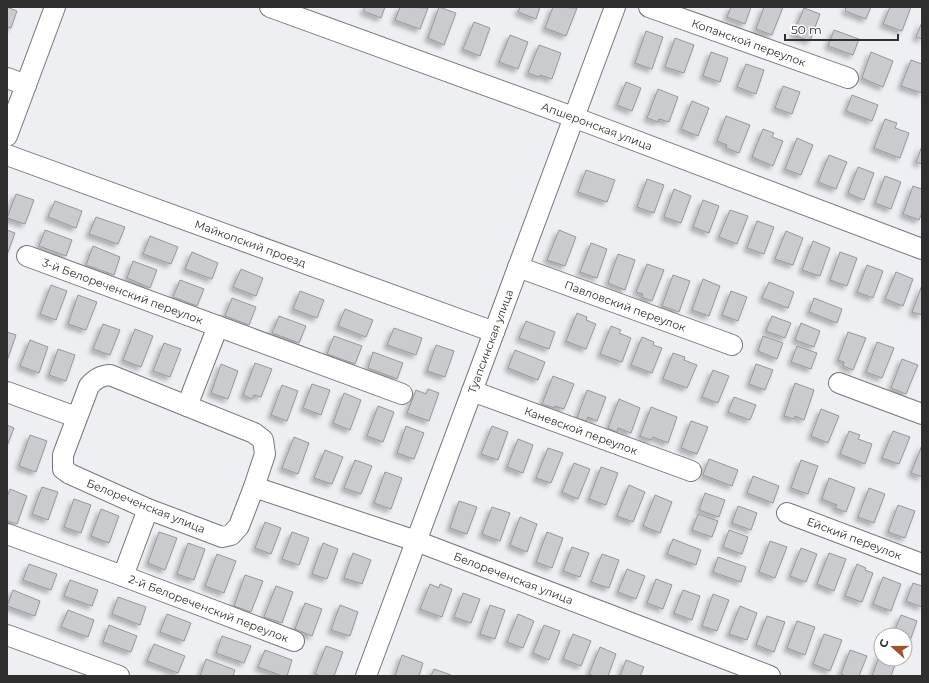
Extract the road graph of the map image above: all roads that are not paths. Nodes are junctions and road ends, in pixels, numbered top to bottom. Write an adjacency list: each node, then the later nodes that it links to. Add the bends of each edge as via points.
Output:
1 (55, 7): 7 (street)
2 (270, 7): 8 (street, Апшеронская улица)
3 (615, 7): 8 (street, Туапсинская улица)
4 (649, 7): 6 (street, Копанской переулок)
5 (7, 78): 7 (street)
6 (848, 78)
7 (26, 85): 9 (street)
8 (573, 117): 11 (street, Апшеронская улица); 13 (street, Туапсинская улица)
9 (7, 136)
10 (7, 155): 15 (street, Майкопский проезд)
11 (922, 249)
12 (27, 256): 14 (street, 3-й Белореченский переулок)
13 (518, 267): 15 (street, Туапсинская улица); 16 (street, Павловский переулок)
14 (218, 326): 20 (street, 3-й Белореченский переулок); 21 (street)
15 (494, 332): 18 (street, Туапсинская улица)
16 (732, 345)
17 (838, 384): 22 (street)
18 (472, 391): 24 (street, Каневской переулок); 29 (street, Туапсинская улица)
19 (7, 392): 23 (street)
20 (402, 394)
21 (187, 406): 23 (street, Белореченская улица, via 110,375 101,376 89,386); 25 (street, Белореченская улица, via 260,436 265,454)
22 (922, 414)
23 (76, 417): 26 (street, Белореченская улица, via 63,455 63,469)
24 (691, 471)
25 (254, 487): 26 (street, Белореченская улица, via 239,526 230,536 222,537); 29 (street, Белореченская улица)
26 (148, 509): 31 (street, 2-й Белореченский переулок)
27 (787, 513): 30 (street, Ейский переулок)
28 (7, 534): 31 (street, 2-й Белореченский переулок)
29 (416, 541): 35 (street, Туапсинская улица); 36 (street, Белореченская улица)
30 (922, 564)
31 (123, 576): 33 (street, 2-й Белореченский переулок)
32 (7, 635): 34 (street)
33 (294, 641)
34 (119, 676)
35 (366, 676)
36 (770, 676)

